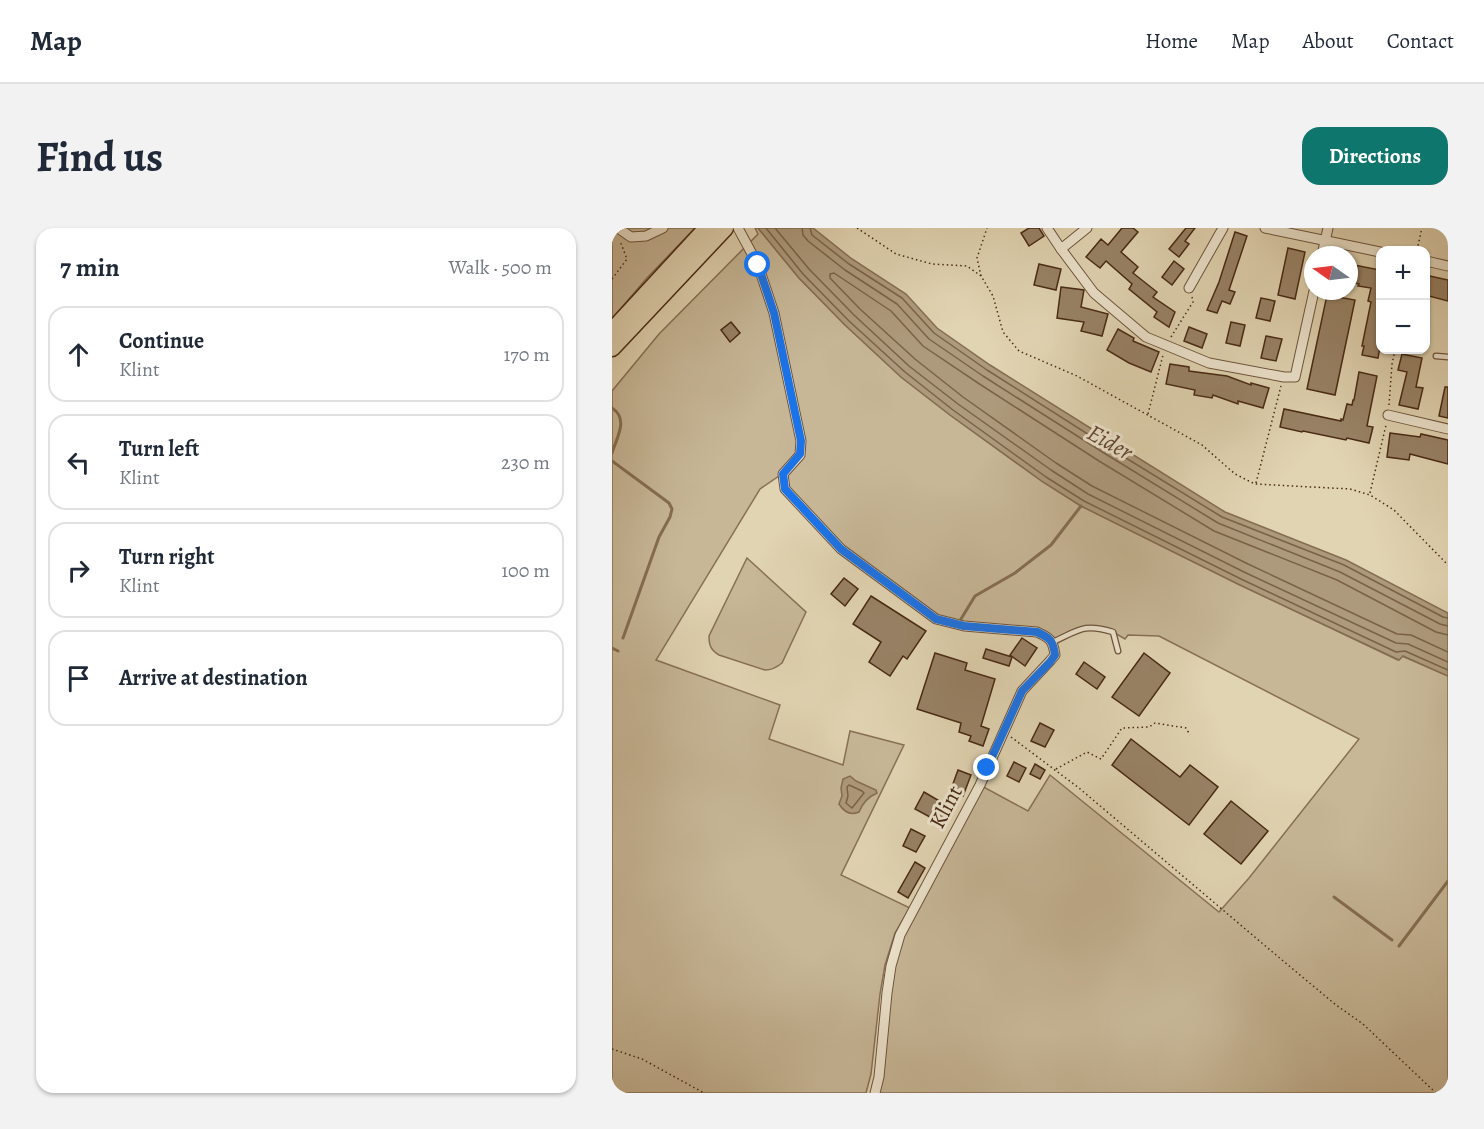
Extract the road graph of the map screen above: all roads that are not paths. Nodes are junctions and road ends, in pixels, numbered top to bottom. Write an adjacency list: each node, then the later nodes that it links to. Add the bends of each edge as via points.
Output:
1 (618, 228): 2 (street, via 631,237 646,236)
2 (663, 228)
3 (738, 228): 24 (street, via 758,265 774,313 801,441 800,454 783,474 785,489 841,549 936,619 964,626 1037,632)
4 (1047, 228): 12 (street)
5 (1088, 228): 12 (street)
6 (1223, 228): 16 (street)
7 (1265, 228): 10 (street)
8 (1328, 228): 10 (street)
9 (717, 230): 18 (highway); 19 (highway)
10 (1325, 240): 11 (street); 13 (street)
11 (1324, 246)
12 (1061, 249): 17 (street, via 1094,293 1146,337 1209,363 1295,377)
13 (1376, 251)
14 (1430, 262): 15 (street)
15 (1448, 266)
16 (1189, 288)
17 (1312, 300)
18 (612, 331)
19 (612, 348)
20 (1436, 356): 21 (lane)
21 (1448, 357)
22 (1388, 415): 23 (street)
23 (1448, 429)
24 (1053, 642): 25 (lane, via 1082,628 1097,627 1113,632); 26 (street, Klint, via 1055,655 1022,691 980,785 900,935 891,966)
25 (1118, 651)
26 (875, 1093)

